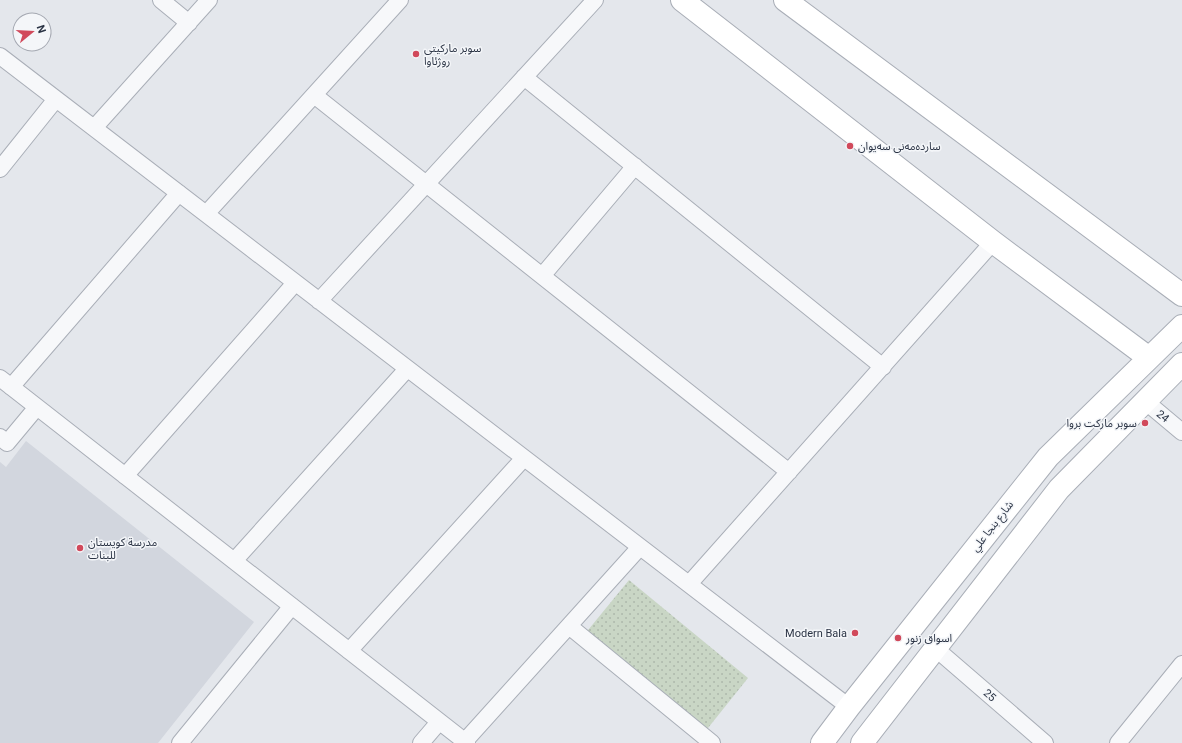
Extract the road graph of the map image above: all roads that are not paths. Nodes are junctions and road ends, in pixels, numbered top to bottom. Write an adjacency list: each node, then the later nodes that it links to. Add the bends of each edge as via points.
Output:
1 (161, 0): 7 (street)
2 (210, 0): 7 (street)
3 (400, 0): 10 (street)
4 (594, 0): 9 (street)
5 (682, 0): 18 (street)
6 (785, 0): 21 (street)
7 (189, 23): 12 (street)
8 (0, 56): 11 (street)
9 (524, 77): 13 (street); 15 (street)
10 (314, 95): 15 (street); 17 (street)
11 (56, 99): 12 (street); 14 (street)
12 (94, 128): 16 (street)
13 (635, 166): 19 (street); 26 (street)
14 (0, 169)
15 (426, 184): 19 (street); 22 (street)
16 (178, 193): 17 (street); 28 (street)
17 (206, 214): 20 (street)
18 (993, 242): 24 (street); 26 (street)
19 (542, 276): 34 (street)
20 (295, 283): 22 (street); 35 (street)
21 (1182, 295)
22 (319, 300): 27 (street)
23 (1182, 326): 24 (street, شارع بنجا علي)
24 (1149, 358): 44 (street, شارع بنجا علي, via 1048,457)
25 (1182, 364): 29 (street)
26 (883, 367): 34 (street)
27 (407, 369): 33 (street); 37 (street)
28 (6, 382): 30 (street)
29 (1145, 401): 31 (street, 24); 41 (street, via 1059,489)
30 (37, 407): 32 (street, via 7,442); 35 (street)
31 (1182, 432)
32 (0, 437)
33 (524, 458): 36 (street); 42 (street)
34 (789, 472): 38 (street)
35 (126, 476): 37 (street)
36 (640, 547): 38 (street); 40 (street)
37 (234, 561): 39 (street)
38 (688, 584): 44 (street)
39 (292, 606): 42 (street); 47 (street)
40 (569, 626): 46 (street); 49 (street)
41 (935, 648): 51 (street); 52 (street, 25)
42 (349, 651): 45 (street)
43 (1182, 664): 53 (street)
44 (849, 707): 50 (street, شارع بنجا علي)
45 (439, 722): 46 (street); 48 (street)
46 (466, 742)
47 (180, 743)
48 (421, 743)
49 (712, 743)
50 (822, 743)
51 (862, 743)
52 (1045, 743)
53 (1118, 743)

